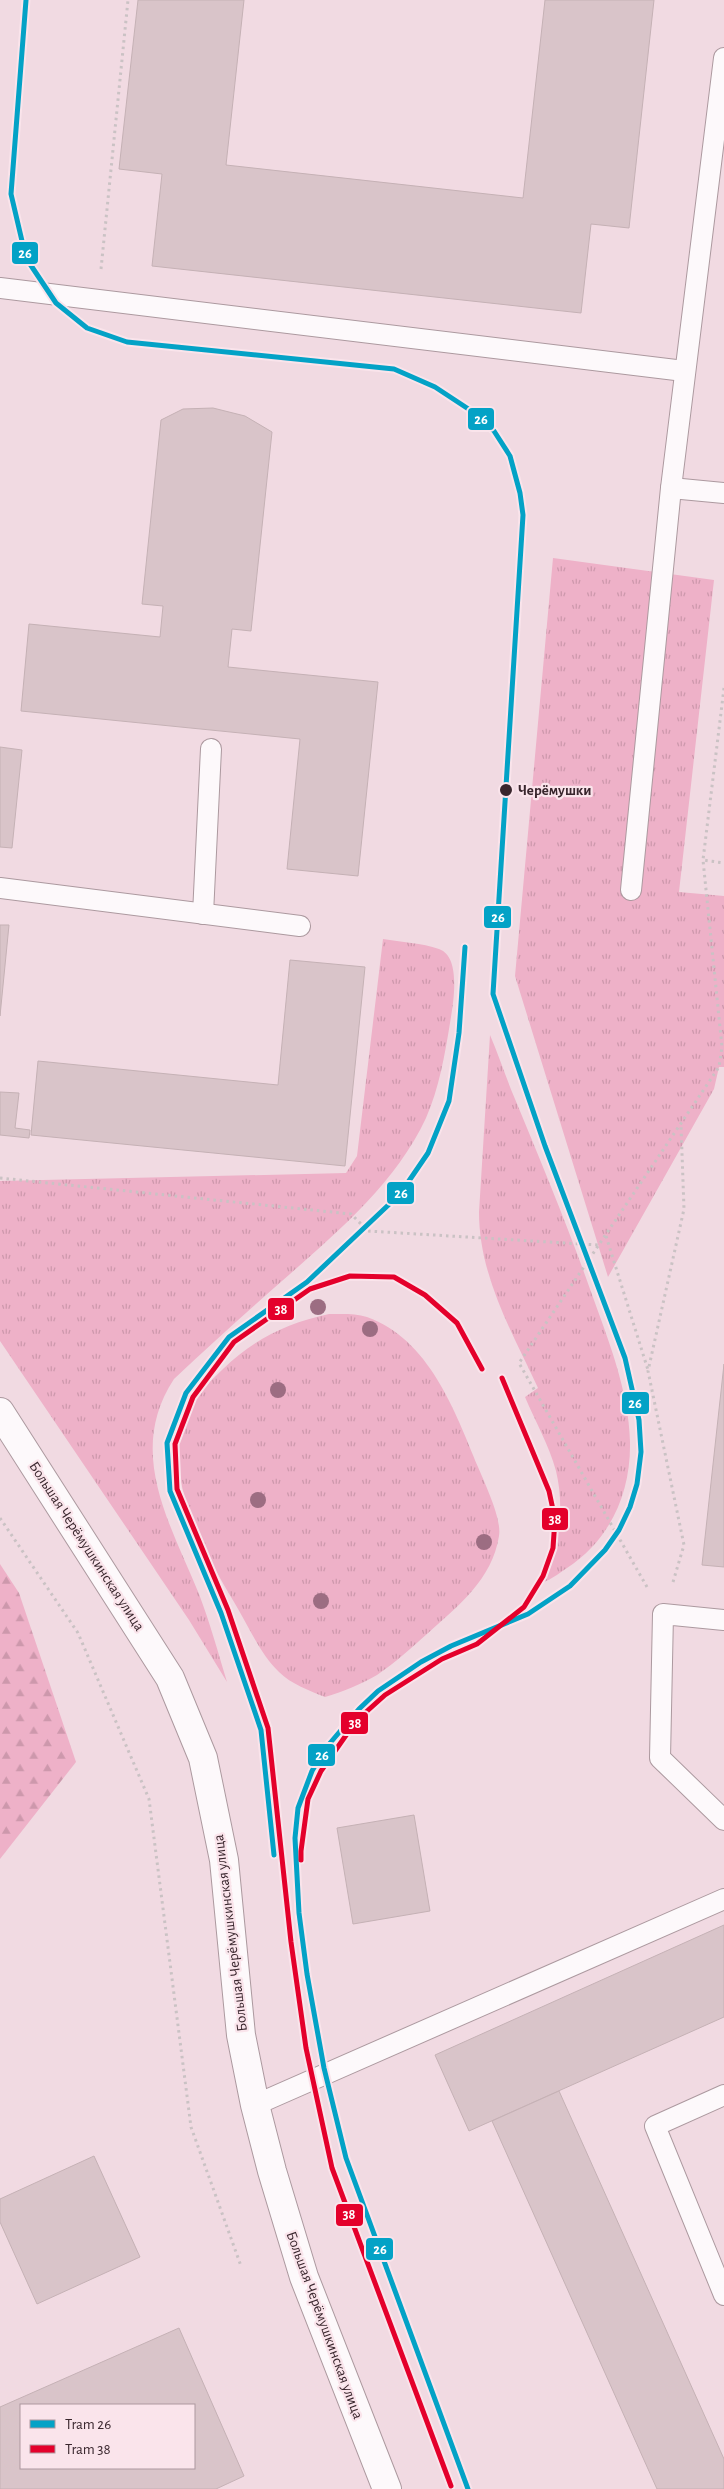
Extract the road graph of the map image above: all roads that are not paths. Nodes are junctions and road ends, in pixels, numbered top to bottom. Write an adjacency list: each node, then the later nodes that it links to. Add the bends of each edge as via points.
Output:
1 (724, 58): 3 (lane)
2 (0, 288): 3 (lane)
3 (684, 371): 4 (lane)
4 (671, 488): 5 (lane); 8 (lane)
5 (724, 493)
6 (211, 749): 9 (lane)
7 (0, 888): 9 (lane)
8 (631, 890)
9 (203, 914): 10 (lane)
10 (300, 926)
11 (0, 1412): 16 (street, Большая Черёмушкинская улица, via 170,1678 202,1758 224,1860 241,2035)
12 (724, 1620): 13 (lane, via 663,1614 660,1758)
13 (724, 1820)
14 (724, 1899): 16 (lane)
15 (724, 2095): 17 (lane, via 655,2126)
16 (255, 2105): 18 (street, Большая Черёмушкинская улица, via 304,2277)
17 (724, 2295)
18 (387, 2489)

